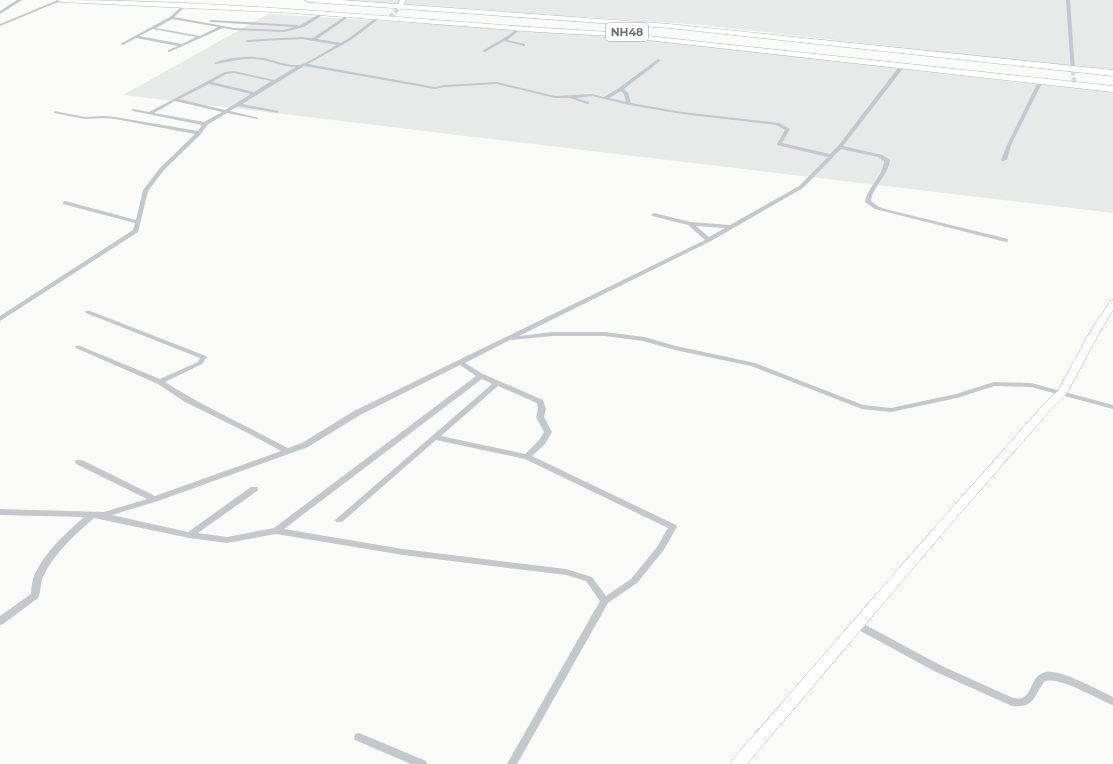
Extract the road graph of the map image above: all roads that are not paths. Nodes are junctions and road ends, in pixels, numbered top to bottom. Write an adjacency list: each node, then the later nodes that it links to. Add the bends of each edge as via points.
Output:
1 (20, 0): 9 (street)
2 (61, 0): 8 (highway); 15 (street)
3 (139, 0): 42 (highway, NH48, via 627,32)
4 (219, 0): 29 (highway, NH48, via 631,27)
5 (309, 0): 7 (highway)
6 (1068, 0): 36 (street)
7 (400, 5): 29 (highway, via 630,22)
8 (184, 6): 10 (highway); 12 (street)
9 (0, 13)
10 (322, 14): 11 (highway); 16 (street)
11 (348, 16): 13 (highway); 22 (street)
12 (171, 18): 14 (street); 18 (street)
13 (378, 18): 19 (highway); 26 (street)
14 (195, 21): 16 (street); 17 (street)
15 (0, 25)
16 (303, 26): 17 (street, via 284,31)
17 (222, 27): 21 (street)
18 (152, 28): 20 (street); 21 (street)
19 (519, 29): 23 (street); 35 (highway, via 611,34)
20 (136, 37): 25 (street); 27 (street)
21 (201, 37): 27 (street)
22 (313, 40): 24 (street, via 302,38); 26 (street)
23 (502, 40): 28 (street); 31 (street)
24 (247, 41)
25 (122, 44)
26 (342, 44): 34 (street)
27 (182, 45): 30 (street)
28 (524, 45)
29 (855, 48): 36 (highway); 38 (highway, NH48)
30 (169, 51)
31 (484, 51)
32 (658, 60): 43 (street)
33 (216, 63): 34 (street, via 262,59 289,67)
34 (303, 65): 39 (street); 46 (street, via 435,88 497,84 555,97)
35 (903, 65): 40 (highway); 60 (street)
36 (1073, 70): 37 (highway)
37 (1113, 73)
38 (1113, 80)
39 (275, 81): 41 (street, via 234,72 225,73); 45 (street)
40 (1041, 81): 44 (highway); 62 (street)
41 (208, 82): 45 (street); 48 (street)
42 (1113, 85)
43 (621, 88): 47 (street); 51 (street, via 626,93)
44 (1113, 89)
45 (256, 94): 50 (street)
46 (566, 97): 47 (street, via 592,95); 49 (street)
47 (605, 98): 51 (street)
48 (175, 100): 53 (street); 56 (street)
49 (587, 103)
50 (237, 104): 53 (street); 55 (street)
51 (629, 104): 61 (street, via 682,114 777,124 788,129 779,144)
52 (133, 110): 56 (street)
53 (226, 110): 57 (street); 58 (street)
54 (56, 112): 59 (street, via 85,118 115,118)
55 (276, 112)
56 (150, 113): 58 (street)
57 (257, 118)
58 (205, 124): 59 (street)
59 (199, 133): 65 (street, via 162,169 146,191)
60 (840, 148): 61 (street); 69 (street, via 880,156 887,160 886,167 869,194 868,202 871,205)
61 (832, 156): 67 (street, via 801,187)
62 (1004, 160)
63 (65, 203): 65 (street)
64 (654, 215): 66 (street)
65 (138, 222): 72 (street, via 136,231)
66 (690, 224): 67 (street); 68 (street)
67 (731, 227): 68 (street)
68 (709, 240): 73 (street)
69 (1006, 240)
70 (1113, 303): 79 (street)
71 (88, 312): 77 (street, via 204,357 200,363)
72 (0, 319)
73 (506, 340): 75 (street); 79 (street, via 553,334 605,334 644,339 753,364 862,407 891,410 957,396 994,384 1031,385)
74 (78, 347): 77 (street)
75 (461, 363): 76 (street); 82 (street, via 357,413 305,445)
76 (481, 376): 78 (street); 90 (street)
77 (160, 382): 82 (street, via 188,400)
78 (497, 383): 81 (street); 83 (street, via 540,402 540,417 548,432)
79 (1062, 393): 80 (street); 94 (street)
80 (1113, 406)
81 (434, 437): 83 (street); 89 (street)
82 (287, 451): 86 (street)
83 (527, 458): 92 (street, via 673,527 660,549 634,581)
84 (79, 462): 86 (street)
85 (254, 489): 91 (street)
86 (155, 499): 88 (street, via 104,515)
87 (0, 512): 88 (street)
88 (93, 514): 91 (street); 93 (street, via 51,556 38,579 35,596)
89 (340, 520)
90 (276, 531): 91 (street, via 227,540); 92 (street, via 403,552 566,572 589,580)
91 (189, 535)
92 (605, 602): 98 (street)
93 (0, 622)
94 (858, 625): 95 (street, via 939,669 1012,702 1025,702 1030,698 1045,675 1061,678); 99 (street)
95 (1113, 701)
96 (359, 737): 97 (street)
97 (422, 764)
98 (512, 764)
99 (738, 764)

